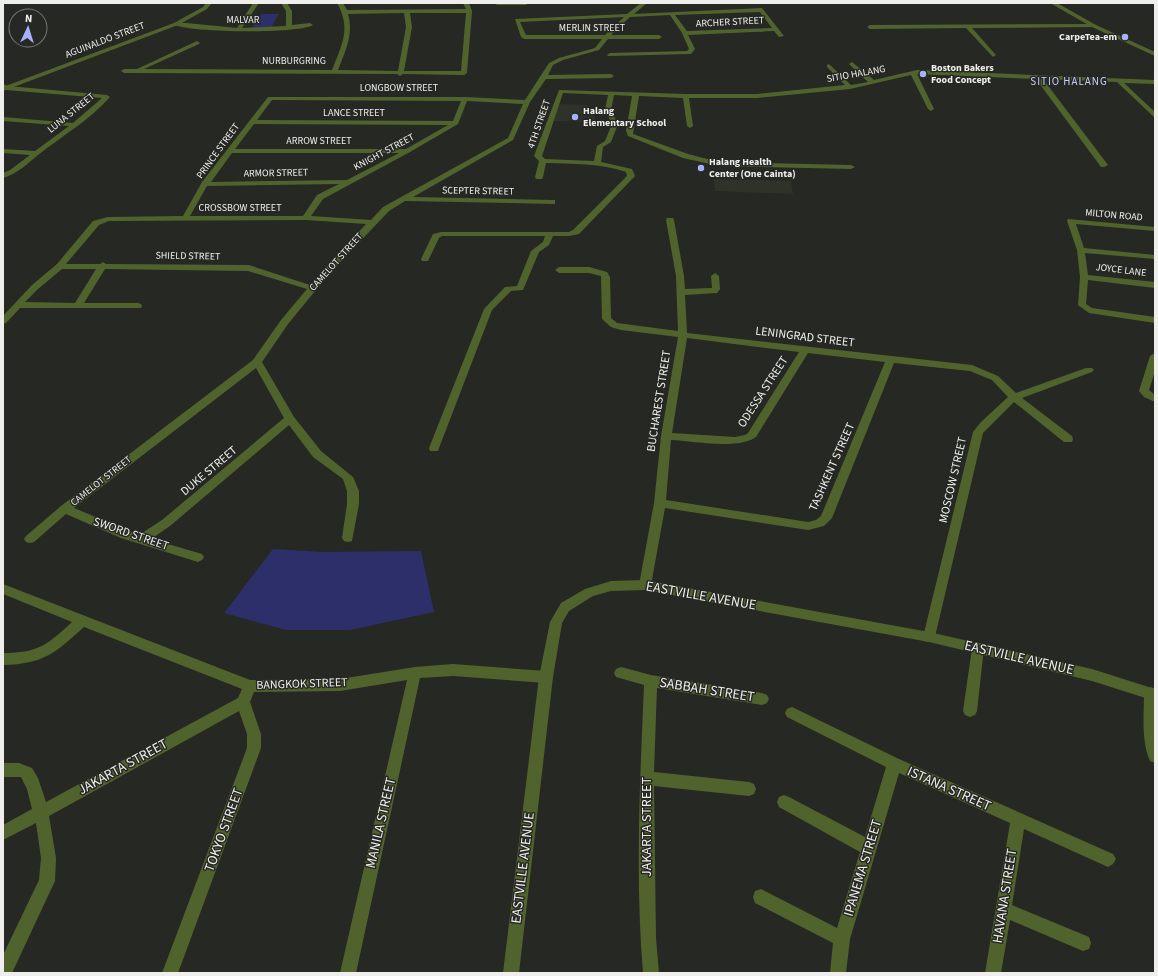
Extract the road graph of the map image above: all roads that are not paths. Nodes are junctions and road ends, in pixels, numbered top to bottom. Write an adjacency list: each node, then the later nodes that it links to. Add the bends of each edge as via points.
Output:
1 (209, 3): 15 (street, AGUINALDO STREET, via 205,8)
2 (256, 3): 22 (street)
3 (284, 3): 18 (street, via 289,11)
4 (340, 3): 11 (street)
5 (466, 3): 10 (street)
6 (497, 3): 7 (street)
7 (526, 3)
8 (644, 3): 14 (street, CAMELOT STREET)
9 (1053, 3): 17 (street)
10 (469, 11): 12 (street); 37 (street, NURBURGRING, via 464,73)
11 (346, 12): 12 (street); 35 (street, via 349,29)
12 (407, 12): 37 (street, via 409,27)
13 (672, 14): 14 (street); 21 (street, via 762,10); 23 (street)
14 (628, 16): 25 (street, CAMELOT STREET); 25 (street, MERLIN STREET, via 517,20 524,37)
15 (176, 24): 22 (street, MALVAR); 45 (street, AGUINALDO STREET)
16 (310, 24): 18 (street, MALVAR)
17 (1094, 26): 20 (street); 29 (street)
18 (289, 27): 22 (street, MALVAR)
19 (870, 27): 20 (street)
20 (968, 27): 30 (street)
21 (776, 29): 23 (street, ARCHER STREET); 24 (street)
22 (238, 30)
23 (685, 33): 28 (street, via 692,49 689,53)
24 (782, 36)
25 (606, 37): 26 (street, MERLIN STREET); 39 (street, CAMELOT STREET, via 597,49 551,64)
26 (659, 37)
27 (197, 43): 34 (street)
28 (610, 54)
29 (1155, 54)
30 (994, 55)
31 (852, 64): 42 (street)
32 (829, 66): 44 (street)
33 (124, 71): 34 (street, NURBURGRING)
34 (136, 71): 35 (street, NURBURGRING)
35 (334, 72): 37 (street, NURBURGRING)
36 (913, 73): 40 (street, SITIO HALANG); 42 (street, SITIO HALANG); 53 (street)
37 (400, 74)
38 (611, 76): 39 (street)
39 (544, 77): 52 (street, CAMELOT STREET)
40 (1038, 77): 41 (street, SITIO HALANG); 66 (street)
41 (1119, 81): 43 (street, SITIO HALANG); 54 (street)
42 (873, 82): 44 (street, SITIO HALANG)
43 (1155, 82)
44 (850, 87): 49 (street, SITIO HALANG, via 757,96)
45 (4, 88): 58 (street, LUNA STREET, via 106,97)
46 (561, 90): 47 (street, SITIO HALANG); 64 (street, 4TH STREET, via 538,156)
47 (611, 93): 48 (street, SITIO HALANG); 65 (street, via 608,110 615,124 608,142 600,146)
48 (636, 94): 49 (street, SITIO HALANG); 67 (street, via 630,135 686,156 719,164)
49 (686, 96): 59 (street)
50 (270, 98): 51 (street, LONGBOW STREET); 56 (street, PRINCE STREET)
51 (465, 98): 52 (street, LONGBOW STREET); 57 (street)
52 (527, 102): 72 (street, CAMELOT STREET, via 511,139)
53 (932, 109)
54 (1155, 116)
55 (3, 119): 58 (street)
56 (252, 122): 57 (street, LANCE STREET); 61 (street, PRINCE STREET)
57 (456, 123): 62 (street, KNIGHT STREET)
58 (75, 125): 63 (street, LUNA STREET)
59 (690, 126)
60 (3, 150): 63 (street)
61 (230, 151): 62 (street, ARROW STREET); 71 (street, PRINCE STREET)
62 (408, 151): 70 (street, KNIGHT STREET)
63 (36, 153): 68 (street, LUNA STREET, via 13,172)
64 (543, 161): 65 (street); 69 (street)
65 (597, 163): 79 (street, via 623,168 629,171 631,176 576,232)
66 (1104, 165)
67 (851, 167)
68 (3, 176)
69 (539, 178)
70 (347, 182): 71 (street, ARMOR STREET); 75 (street, KNIGHT STREET, via 320,197)
71 (206, 184): 74 (street, PRINCE STREET)
72 (404, 199): 73 (street, SCEPTER STREET); 77 (street, CAMELOT STREET, via 386,209)
73 (552, 202)
74 (185, 218): 75 (street, CROSSBOW STREET); 84 (street, CROSSBOW STREET, via 108,219 96,223)
75 (306, 218): 77 (street, CROSSBOW STREET)
76 (670, 220): 90 (street, BUCHAREST STREET)
77 (372, 222): 89 (street, CAMELOT STREET)
78 (1155, 229): 80 (street, MILTON ROAD, via 1071,222)
79 (550, 234): 82 (street, via 449,232 436,236); 107 (street, via 546,244 535,250 520,288 508,289 485,315)
80 (1081, 250): 81 (street); 87 (street)
81 (1155, 257)
82 (425, 259)
83 (103, 265): 84 (street, SHIELD STREET); 89 (street, SHIELD STREET, via 249,268); 92 (street)
84 (60, 266): 91 (street)
85 (559, 270): 96 (street, LENINGRAD STREET, via 589,270 604,274 607,319 614,325)
86 (715, 276): 90 (street, via 714,291)
87 (1084, 277): 88 (street, JOYCE LANE); 94 (street, via 1084,308)
88 (1155, 286)
89 (312, 288): 100 (street, CAMELOT STREET)
90 (682, 292): 96 (street, BUCHAREST STREET)
91 (18, 305): 92 (street); 95 (street)
92 (78, 305): 93 (street)
93 (138, 306)
94 (1155, 320)
95 (3, 322)
96 (683, 335): 97 (street, LENINGRAD STREET); 105 (street, BUCHAREST STREET)
97 (805, 350): 99 (street, LENINGRAD STREET); 105 (street, ODESSA STREET, via 748,438 735,441)
98 (1155, 356): 102 (street, via 1144,391)
99 (891, 360): 103 (street, LENINGRAD STREET, via 972,368 994,378); 108 (street, TASHKENT STREET, via 826,518 820,523 808,526)
100 (257, 362): 104 (street); 109 (street, CAMELOT STREET)
101 (1088, 370): 103 (street, MOSCOW STREET)
102 (1150, 396)
103 (1014, 398): 106 (street, LENINGRAD STREET); 117 (street, MOSCOW STREET, via 978,432)
104 (290, 419): 110 (street, via 317,454 348,477 353,491); 112 (street, DUKE STREET, via 166,523)
105 (666, 436): 108 (street, BUCHAREST STREET)
106 (1068, 439)
107 (434, 448)
108 (660, 503): 114 (street, BUCHAREST STREET)
109 (65, 509): 111 (street, CAMELOT STREET); 112 (street, SWORD STREET, via 125,535)
110 (348, 538)
111 (30, 539)
112 (142, 539): 113 (street, SWORD STREET)
113 (198, 556)
114 (645, 585): 117 (street, EASTVILLE AVENUE); 122 (street, EASTVILLE AVENUE, via 612,586 589,592 565,607 556,622)
115 (3, 589): 116 (street, BANGKOK STREET)
116 (83, 620): 119 (street, via 46,652 29,657); 124 (street, BANGKOK STREET)
117 (929, 637): 118 (street, EASTVILLE AVENUE)
118 (978, 648): 125 (street, EASTVILLE AVENUE, via 1092,675); 128 (street)
119 (3, 659)
120 (415, 673): 122 (street, BANGKOK STREET, via 453,670); 124 (street, BANGKOK STREET, via 340,685); 147 (street, MANILA STREET)
121 (621, 673): 123 (street, SABBAH STREET)
122 (546, 677): 148 (street, EASTVILLE AVENUE)
123 (651, 681): 126 (street, SABBAH STREET); 133 (street, JAKARTA STREET)
124 (250, 686): 127 (street)
125 (1153, 694): 130 (street, via 1151,736)
126 (762, 699)
127 (243, 702): 136 (street, JAKARTA STREET); 146 (street, TOKYO STREET, via 254,734 254,748)
128 (970, 711)
129 (792, 714): 131 (street, ISTANA STREET)
130 (1155, 756)
131 (894, 764): 137 (street, ISTANA STREET); 139 (street, IPANEMA STREET)
132 (3, 770): 136 (street, via 21,770 31,776)
133 (647, 778): 134 (street); 149 (street, JAKARTA STREET, via 648,938)
134 (749, 788)
135 (784, 802): 139 (street)
136 (40, 812): 138 (street, JAKARTA STREET); 145 (street, via 50,867 46,881)
137 (1018, 820): 140 (street, ISTANA STREET); 142 (street, HAVANA STREET)
138 (3, 833)
139 (869, 848): 143 (street, IPANEMA STREET)
140 (1108, 859)
141 (761, 897): 143 (street)
142 (1004, 909): 144 (street); 151 (street, HAVANA STREET)
143 (842, 939): 150 (street, IPANEMA STREET)
144 (1083, 942)
145 (3, 973)
146 (170, 973)
147 (348, 973)
148 (511, 973)
149 (651, 973)
150 (838, 973)
151 (993, 973)

